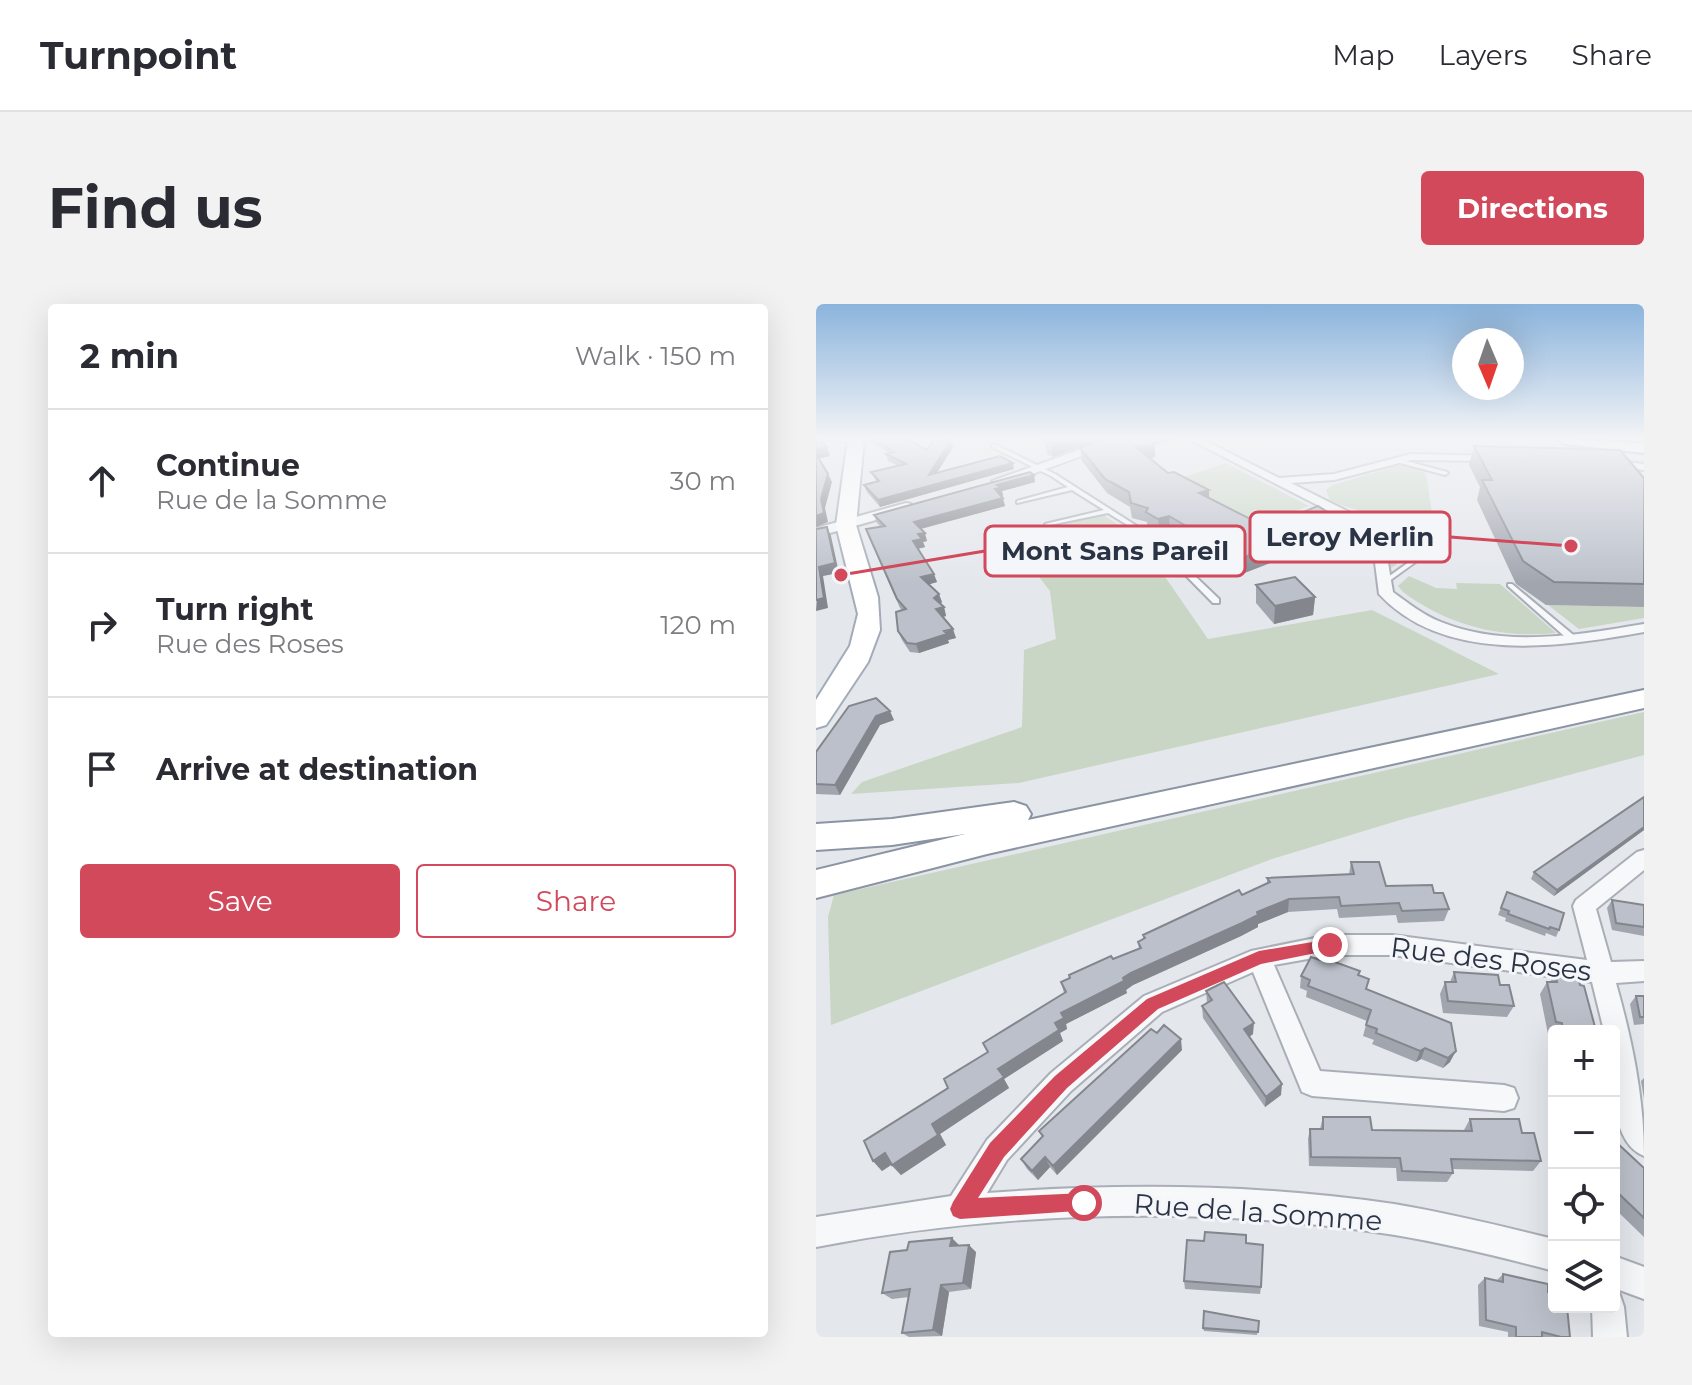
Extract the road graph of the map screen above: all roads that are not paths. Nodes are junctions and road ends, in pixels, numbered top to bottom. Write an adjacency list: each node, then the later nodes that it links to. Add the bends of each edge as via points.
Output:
1 (849, 487): 9 (main road)
2 (1289, 487): 5 (street)
3 (1313, 487): 5 (street)
4 (1072, 488): 6 (lane); 8 (lane)
5 (1301, 493): 13 (street, via 1371,528 1378,539)
6 (1019, 502)
7 (921, 503): 9 (street)
8 (1108, 511): 10 (lane); 15 (lane, via 1152,538)
9 (846, 524): 11 (street); 20 (main road, via 867,599 868,625 851,667)
10 (1047, 525)
11 (816, 533)
12 (1421, 556): 13 (lane)
13 (1383, 583): 17 (street, via 1386,594 1437,625 1514,641)
14 (1510, 585): 17 (lane)
15 (1216, 601)
16 (1644, 628): 17 (street)
17 (1574, 640)
18 (1644, 679): 21 (highway, via 1012,814)
19 (1644, 699): 23 (highway, via 987,841)
20 (818, 714)
21 (816, 837)
22 (1644, 858): 26 (street, via 1584,906)
23 (816, 884)
24 (1259, 958): 26 (street, Rue des Roses, via 1330,945 1392,945); 27 (street, via 1312,1083); 29 (street, Rue des Roses, via 1153,1004 1061,1082 997,1150)
25 (1644, 971): 26 (street, Rue des Roses)
26 (1603, 973): 28 (street, via 1632,1124)
27 (1504, 1098)
28 (1644, 1142)
29 (960, 1209): 30 (street, Rue de la Somme); 31 (street, Rue de la Somme, via 1225,1204 1464,1232)
30 (816, 1232)
31 (1548, 1253)
32 (1620, 1274): 33 (street)
33 (1644, 1283)
34 (1608, 1313): 35 (street)
35 (1610, 1337)

